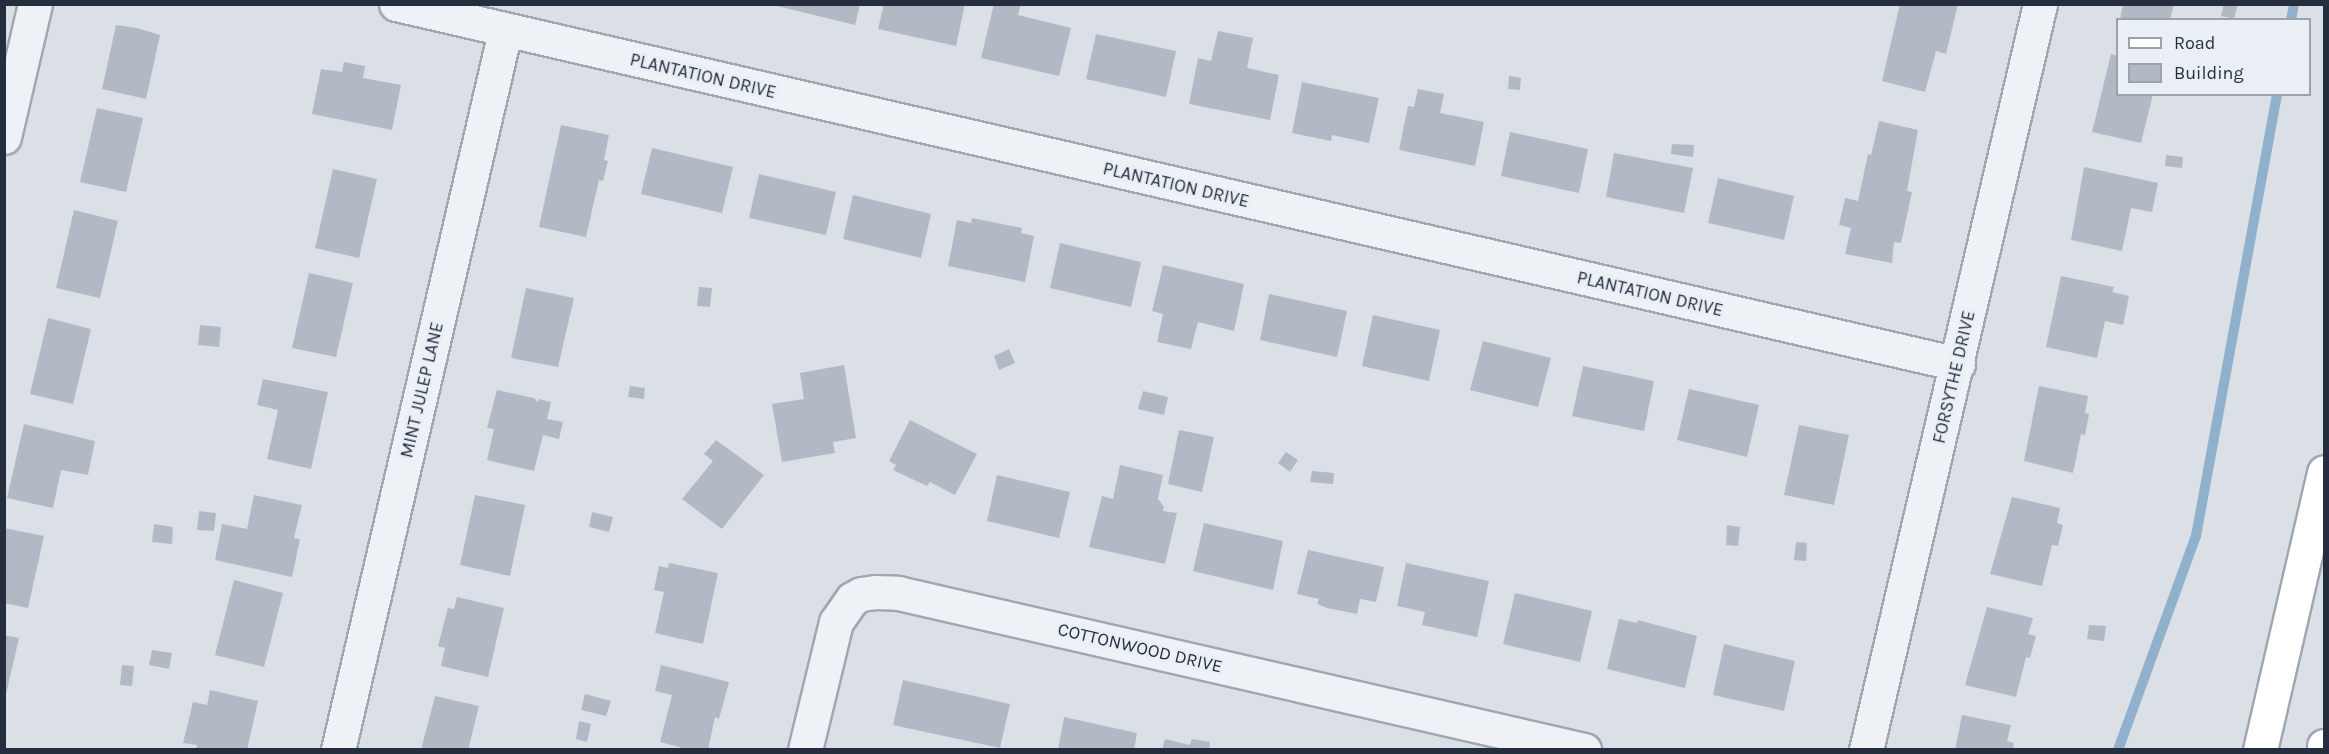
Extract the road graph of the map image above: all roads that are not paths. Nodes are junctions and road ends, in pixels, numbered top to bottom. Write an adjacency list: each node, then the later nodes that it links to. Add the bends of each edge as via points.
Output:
1 (35, 4): 5 (street)
2 (396, 4): 4 (street, PLANTATION DRIVE)
3 (2040, 4): 6 (street, FORSYTHE DRIVE)
4 (505, 31): 6 (street, PLANTATION DRIVE); 8 (street, MINT JULEP LANE)
5 (4, 137)
6 (1958, 364): 11 (street, FORSYTHE DRIVE)
7 (2325, 472): 12 (main road)
8 (338, 750)
9 (805, 750): 10 (street, COTTONWOOD DRIVE, via 836,622 852,600 875,592 898,593)
10 (1584, 750)
11 (1866, 750)
12 (2260, 750)

